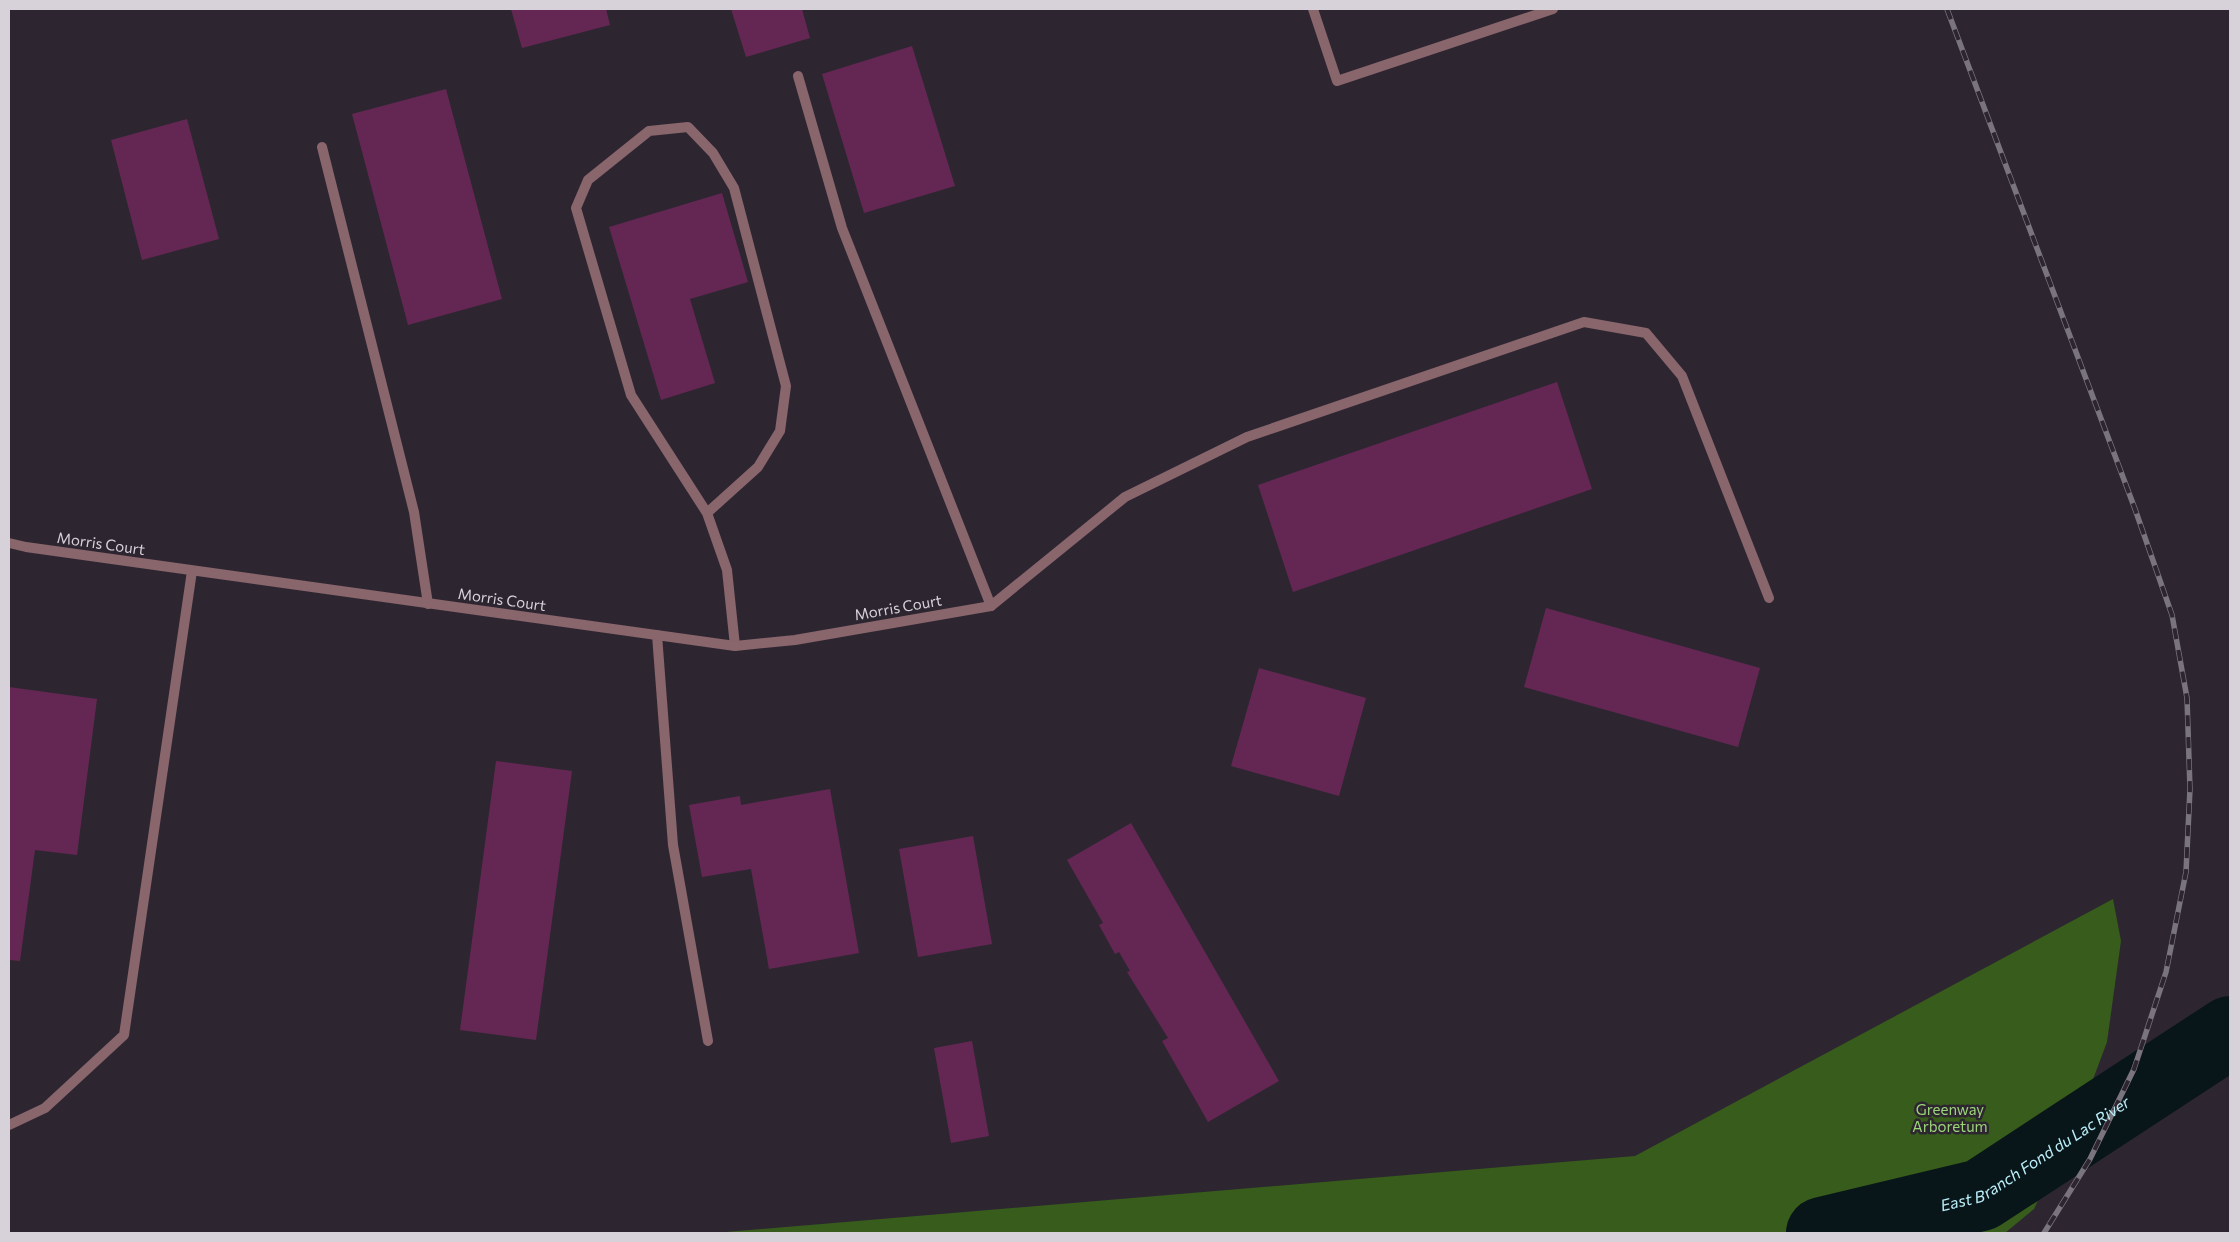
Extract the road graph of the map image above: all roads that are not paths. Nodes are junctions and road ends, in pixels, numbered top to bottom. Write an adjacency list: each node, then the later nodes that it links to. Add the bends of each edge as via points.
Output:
1 (1313, 9): 2 (street, via 1337,81)
2 (1553, 9)
3 (798, 76): 10 (street, via 842,228)
4 (322, 147): 9 (street, via 414,512)
5 (707, 513): 5 (street, via 631,394 576,208 588,180 649,131 688,127 713,153 734,188 786,386 780,430 758,468); 12 (street, via 726,570)
6 (9, 543): 7 (street, Morris Court)
7 (192, 570): 9 (street, Morris Court); 14 (street, via 124,1035 45,1108)
8 (1769, 598): 10 (street, via 1682,376 1646,332 1584,322 1248,437 1125,496)
9 (428, 604): 11 (street, Morris Court)
10 (991, 606): 12 (street, Morris Court, via 795,640)
11 (657, 635): 12 (street, Morris Court); 13 (street, via 674,845)
12 (735, 646)
13 (708, 1041)
14 (9, 1125)

